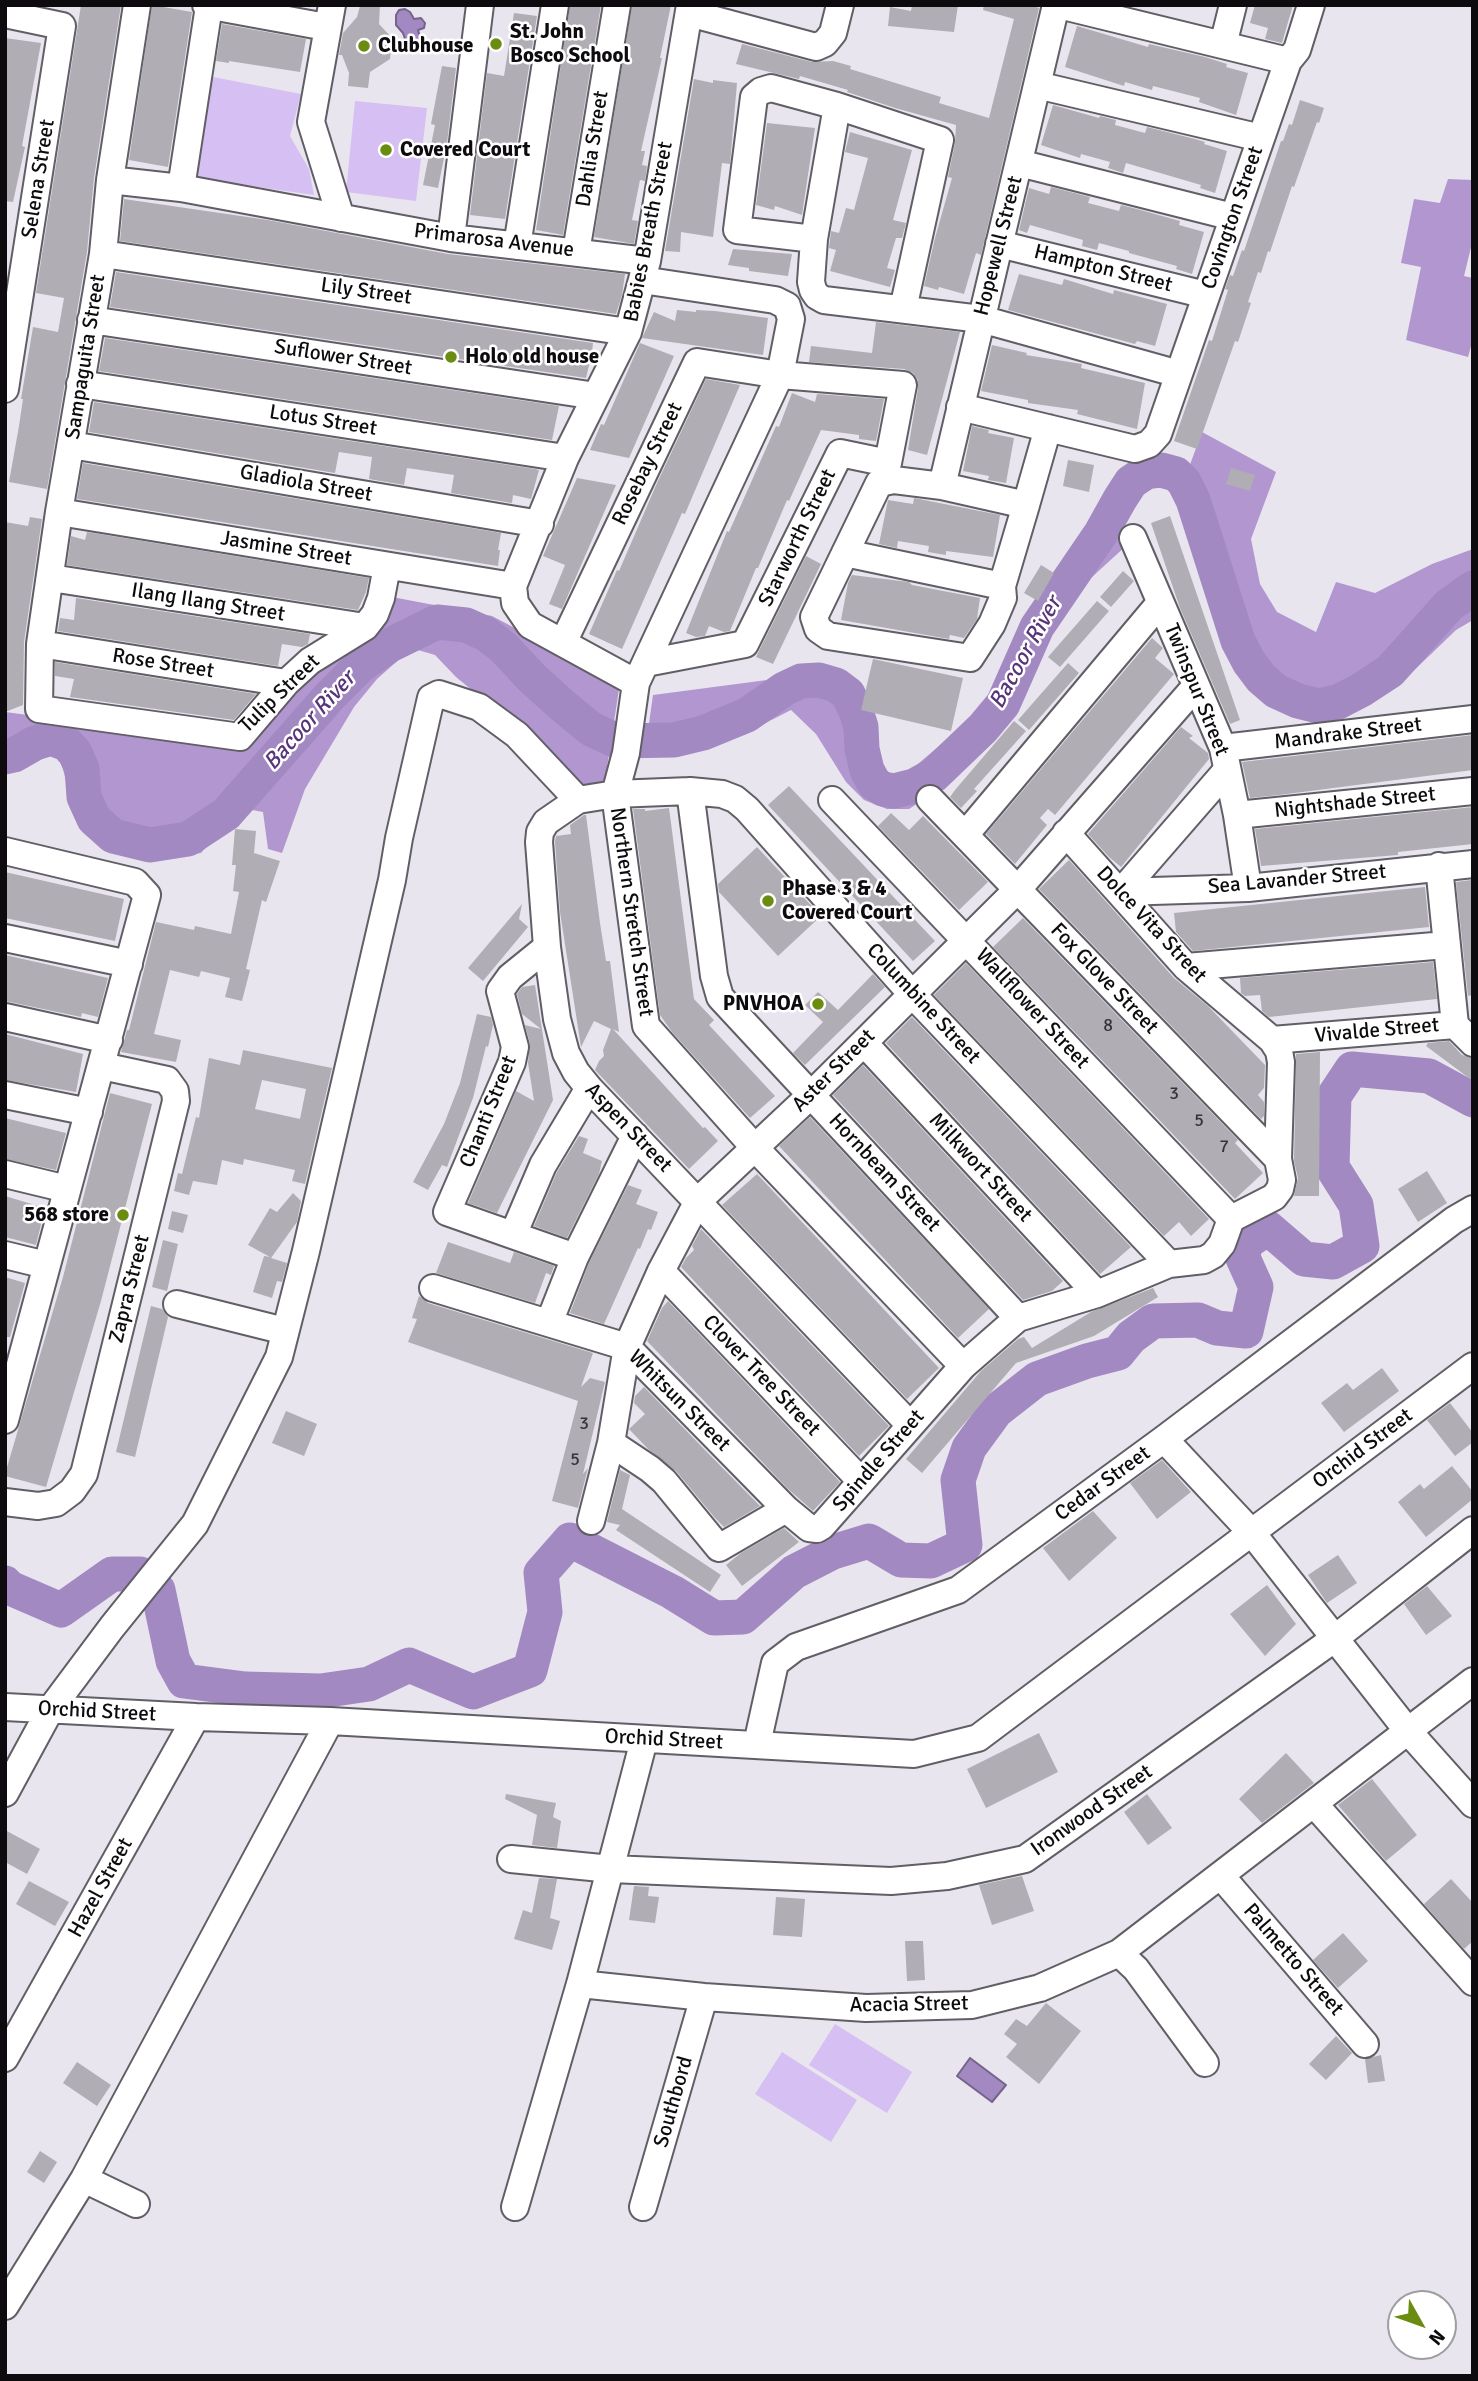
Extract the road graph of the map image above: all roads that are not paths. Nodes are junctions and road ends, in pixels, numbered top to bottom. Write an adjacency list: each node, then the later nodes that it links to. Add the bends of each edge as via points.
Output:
1 (137, 5): 20 (street, Sampaguita Street)
2 (480, 5): 24 (street)
3 (555, 5): 27 (street)
4 (617, 5): 28 (street, Dahlia Street)
5 (840, 5): 10 (street, via 833,33 816,47)
6 (1058, 5): 13 (street); 16 (street, Hopewell Street)
7 (1233, 5): 14 (street)
8 (1311, 5): 15 (street, Covington Street, via 1297,50)
9 (208, 6): 12 (street); 21 (street)
10 (690, 9): 31 (street, Babies Breath Street)
11 (5, 14): 30 (street, Selena Street, via 62,26)
12 (329, 16): 23 (street, via 312,122)
13 (1150, 16): 14 (street)
14 (1223, 45): 15 (street)
15 (1288, 61): 18 (street, Covington Street)
16 (1037, 85): 18 (street); 19 (street, Hopewell Street)
17 (836, 106): 25 (street); 25 (street, via 771,88 754,97 737,230); 33 (street, via 940,139)
18 (1261, 138): 22 (street, Covington Street)
19 (1018, 163): 22 (street); 26 (street, Hopewell Street)
20 (110, 180): 21 (street, Primarosa Avenue); 29 (street, Sampaguita Street)
21 (181, 188): 23 (street, Primarosa Avenue)
22 (1233, 217): 32 (street, Covington Street)
23 (341, 218): 24 (street, Primarosa Avenue)
24 (451, 238): 27 (street, Primarosa Avenue)
25 (814, 239): 33 (street, via 811,282 817,296)
26 (999, 244): 32 (street, Hampton Street); 34 (street, Hopewell Street)
27 (517, 246): 28 (street, Primarosa Avenue)
28 (576, 252): 31 (street, Primarosa Avenue)
29 (103, 254): 35 (street, Sampaguita Street); 36 (street, Lily Street)
30 (15, 267): 40 (street, Selena Street)
31 (645, 270): 36 (street, Babies Breath Street); 38 (street, Northern Stretch Street, via 783,302 791,318)
32 (1206, 295): 37 (street, Covington Street)
33 (903, 309): 34 (street)
34 (981, 318): 37 (street); 42 (street, Hopewell Street)
35 (91, 320): 39 (street, Sampaguita Street); 41 (street, Suflower Street)
36 (628, 332): 41 (street, Babies Breath Street)
37 (1179, 374): 43 (street, Covington Street, via 1158,434 1149,444 1135,449)
38 (780, 375): 58 (street, Rosebay Street, via 697,362); 60 (street, Northern Stretch Street); 60 (street, Starworth Street, via 903,385 888,463 840,453 746,643)
39 (80, 384): 44 (street, Sampaguita Street); 45 (street, Lotus Street)
40 (5, 389)
41 (596, 396): 45 (street, Babies Breath Street)
42 (960, 407): 43 (street); 46 (street, Hopewell Street)
43 (1048, 428): 47 (street)
44 (71, 444): 48 (street, Sampaguita Street); 49 (street, Gladiola Street)
45 (565, 458): 49 (street, Babies Breath Street)
46 (942, 486): 47 (street); 51 (street, via 894,480 880,483)
47 (1026, 505): 54 (street)
48 (59, 512): 52 (street, Jasmine Street); 53 (street, Sampaguita Street)
49 (540, 524): 55 (street, Babies Breath Street)
50 (1133, 538): 56 (street, Twinspur Street)
51 (845, 552): 54 (street); 54 (street, via 814,617 828,636 970,658 992,624 1003,598)
52 (387, 566): 55 (street, Jasmine Street); 57 (street, via 381,598)
53 (51, 578): 57 (street, Ilang Ilang Street); 59 (street, Sampaguita Street)
54 (1002, 586)
55 (514, 595): 58 (street, via 530,625)
56 (1160, 603): 62 (street, Twinspur Street); 74 (street)
57 (365, 627): 61 (street, Tulip Street, via 310,661)
58 (563, 643): 60 (street)
59 (40, 644): 61 (street, Rose Street); 63 (street, Sampaguita Street)
60 (641, 673): 68 (street, Northern Stretch Street)
61 (286, 683): 63 (street, Tulip Street, via 240,737)
62 (1196, 686): 65 (street, Twinspur Street); 73 (street, Aster Street)
63 (39, 709)
64 (1473, 719): 65 (street, Mandrake Street)
65 (1225, 759): 72 (street, Twinspur Street); 80 (street)
66 (690, 791): 68 (street, Columbine Street); 87 (street, Columbine Street, via 722,794 747,809); 94 (street, Hornbeam Street, via 720,997)
67 (1473, 791): 72 (street, Nightshade Street)
68 (615, 794): 70 (street, Aspen Street); 98 (street, Northern Stretch Street, via 646,1026)
69 (930, 799): 74 (street, Fox Glove Street)
70 (578, 800): 84 (street, Aspen Street, via 546,822 540,832); 116 (street, via 517,735 479,707 439,694 431,698)
71 (832, 800): 82 (street, Wallflower Street)
72 (1237, 815): 78 (street, Twinspur Street)
73 (1066, 833): 79 (street, Aster Street); 80 (street, Dolce Vita Street)
74 (965, 835): 79 (street, Fox Glove Street)
75 (5, 851): 85 (street, via 135,882 143,888 146,905)
76 (1473, 864): 77 (street, Sea Lavander Street)
77 (1439, 866): 78 (street, Sea Lavander Street); 83 (street)
78 (1248, 888): 80 (street, Sea Lavander Street)
79 (1018, 889): 82 (street, Aster Street); 99 (street, Fox Glove Street)
80 (1121, 892): 86 (street, Dolce Vita Street)
81 (5, 938): 85 (street)
82 (967, 940): 87 (street, Aster Street); 104 (street, Wallflower Street)
83 (1447, 945): 86 (street); 89 (street)
84 (547, 947): 93 (street, Aspen Street, via 566,1053); 105 (street, Chanti Street, via 500,990 515,1047 512,1062 447,1212)
85 (129, 964): 92 (street)
86 (1186, 967): 90 (street, Dolce Vita Street)
87 (911, 993): 91 (street, Aster Street); 108 (street, Columbine Street)
88 (5, 1017): 92 (street)
89 (1464, 1034): 90 (street, Vivalde Street)
90 (1272, 1040): 99 (street, via 1281,1062)
91 (864, 1043): 94 (street, Aster Street); 112 (street, Milkwort Street)
92 (105, 1053): 96 (street); 126 (street, Zapra Street, via 167,1080 176,1101 84,1474 56,1503)
93 (589, 1088): 97 (street, Aspen Street); 105 (street, via 543,1165)
94 (812, 1094): 98 (street, Aster Street); 114 (street, Hornbeam Street)
95 (5, 1095): 96 (street)
96 (89, 1112): 101 (street)
97 (635, 1136): 102 (street, Aspen Street); 107 (street)
98 (755, 1148): 102 (street, Aster Street); 119 (street, Northern Stretch Street)
99 (1278, 1159): 104 (street, via 1282,1181 1274,1197)
100 (5, 1174): 101 (street)
101 (67, 1189): 109 (street)
102 (698, 1201): 110 (street, Aster Street); 122 (street, Aspen Street)
103 (1473, 1209): 123 (street, Cedar Street)
104 (1231, 1219): 108 (street, Spindle Street, via 1213,1255)
105 (513, 1235): 107 (street)
106 (5, 1255): 109 (street)
107 (575, 1257): 115 (street)
108 (1169, 1264): 112 (street, Spindle Street)
109 (46, 1265): 117 (street)
110 (660, 1271): 118 (street, Aster Street); 125 (street, Clover Tree Street)
111 (433, 1288): 115 (street, Whitsun Street)
112 (1097, 1294): 114 (street, Spindle Street)
113 (177, 1304): 116 (street)
114 (1018, 1318): 119 (street, Spindle Street)
115 (549, 1323): 118 (street, Whitsun Street)
116 (285, 1331): 134 (street, via 279,1357 195,1524)
117 (15, 1341): 121 (street)
118 (627, 1347): 124 (street, Aster Street); 127 (street, Whitsun Street)
119 (963, 1366): 122 (street, Spindle Street)
120 (1473, 1366): 130 (street, Orchid Street)
121 (6, 1418)
122 (910, 1425): 125 (street, Spindle Street)
123 (1164, 1439): 130 (street); 139 (street, Cedar Street, via 958,1590 796,1647 775,1663)
124 (611, 1443): 127 (street, via 664,1481 719,1548); 128 (street, Aster Street)
125 (861, 1481): 127 (street, Spindle Street, via 817,1529)
126 (5, 1502)
127 (786, 1509)
128 (591, 1521)
129 (1473, 1530): 131 (street, Ironwood Street)
130 (1252, 1533): 131 (street); 139 (street, Orchid Street, via 978,1738 915,1754)
131 (1334, 1639): 137 (street); 144 (street, Ironwood Street, via 1025,1858 947,1876 891,1881)
132 (1473, 1681): 137 (street, Acacia Street)
133 (5, 1707): 134 (street, Orchid Street)
134 (50, 1710): 135 (street, Orchid Street); 140 (street)
135 (196, 1717): 136 (street, Orchid Street); 151 (street, Hazel Street)
136 (330, 1721): 138 (street, Orchid Street); 153 (street)
137 (1407, 1730): 141 (street); 142 (street, Acacia Street)
138 (643, 1740): 139 (street, Orchid Street); 144 (street)
139 (757, 1745)
140 (5, 1793)
141 (1473, 1804)
142 (1315, 1805): 145 (street, Acacia Street); 147 (street)
143 (511, 1859): 144 (street, Ironwood Street)
144 (611, 1869): 148 (street)
145 (1221, 1876): 146 (street, Acacia Street); 150 (street, Palmetto Street)
146 (1119, 1953): 149 (street, Acacia Street, via 1040,1988 972,2005 866,2008); 152 (street, via 1136,1969)
147 (1473, 1982)
148 (580, 1984): 149 (street, Acacia Street); 155 (street)
149 (704, 1997): 156 (street, Southbord)
150 (1365, 2044)
151 (5, 2058)
152 (1205, 2063)
153 (84, 2179): 154 (street); 157 (street)
154 (136, 2204)
155 (515, 2207)
156 (643, 2207)
157 (6, 2304)

